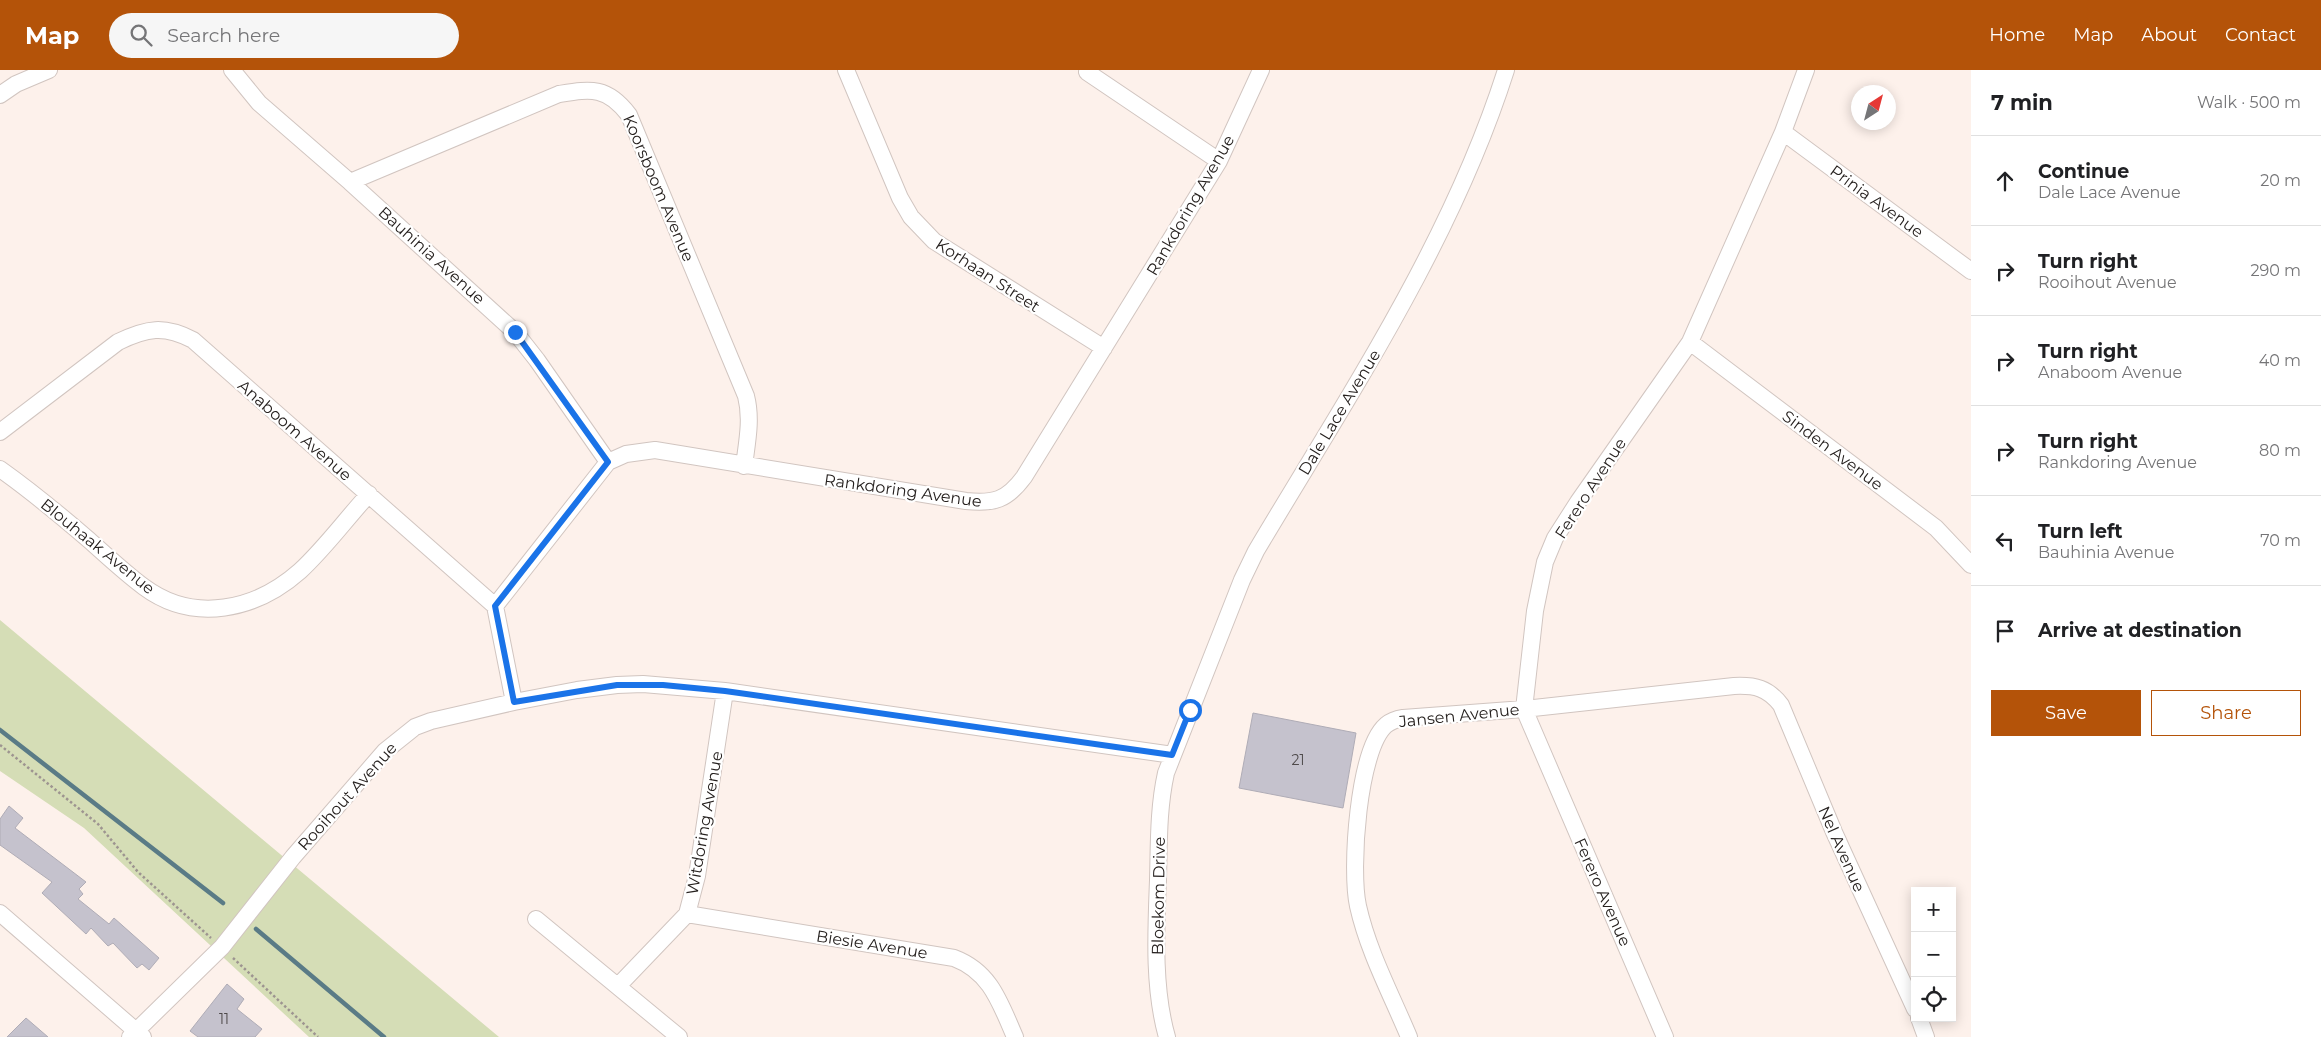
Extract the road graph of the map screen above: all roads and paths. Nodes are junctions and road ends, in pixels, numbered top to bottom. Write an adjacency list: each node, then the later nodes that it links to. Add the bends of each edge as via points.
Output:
1 (49, 70): 8 (street, via 16,84)
2 (232, 70): 11 (street, Bauhinia Avenue, via 260,103)
3 (846, 70): 14 (street, Korhaan Street, via 900,198 920,228 959,258)
4 (1261, 70): 10 (street, Rankdoring Avenue)
5 (1506, 70): 27 (street, Dale Lace Avenue, via 1458,193 1417,279 1256,551)
6 (1806, 70): 9 (street, Ferero Avenue)
7 (1087, 72): 10 (street)
8 (0, 95)
9 (1783, 132): 12 (street, Prinia Avenue); 13 (street, Ferero Avenue)
10 (1219, 162): 14 (street, Rankdoring Avenue)
11 (350, 182): 16 (street, Bauhinia Avenue, via 515,332); 17 (street, Koorsboom Avenue, via 558,94 587,90 606,93 619,102 629,114 746,396 749,424)
12 (1971, 271)
13 (1690, 342): 20 (street, Sinden Avenue, via 1936,528); 25 (street, Ferero Avenue, via 1578,502 1548,554 1535,611)
14 (1104, 348): 17 (street, Rankdoring Avenue, via 1024,477 1010,494 1001,499 966,501)
15 (0, 432): 19 (street, Anaboom Avenue, via 118,342 137,332 166,330 193,340)
16 (608, 462): 17 (street, Rankdoring Avenue, via 626,454 656,450); 21 (street)
17 (744, 466)
18 (0, 469): 19 (street, Blouhaak Avenue, via 144,588 191,608 239,606 280,586 301,570)
19 (369, 494): 21 (street, Anaboom Avenue)
20 (1971, 564)
21 (495, 606): 24 (street)
22 (725, 691): 24 (street, Rooihout Avenue, via 663,685 617,685); 27 (street, Rooihout Avenue); 29 (street, Witdoring Avenue, via 697,876)
23 (1768, 691): 25 (street, Jansen Avenue, via 1760,687 1734,686); 33 (street, Nel Avenue, via 1781,706)
24 (514, 702): 31 (street, Rooihout Avenue, via 431,721 400,737 293,857)
25 (1524, 709): 40 (street, Jansen Avenue, via 1394,720 1385,726 1374,746 1357,814 1355,875 1358,904 1366,934); 41 (street, Ferero Avenue)
26 (0, 745): 31 (path, via 98,824 138,872)
27 (1172, 755): 39 (street, Bloekom Drive, via 1162,792 1157,901 1160,997)
28 (0, 913): 35 (street)
29 (687, 914): 32 (street, Witdoring Avenue); 38 (street, Biesie Avenue, via 960,960 986,978)
30 (536, 919): 32 (street)
31 (222, 948): 35 (street, Rooihout Avenue); 36 (path)
32 (618, 986): 37 (street)
33 (1911, 1000)
34 (1920, 1022): 42 (street)
35 (137, 1035)
36 (318, 1037)
37 (679, 1037)
38 (1015, 1037)
39 (1167, 1037)
40 (1408, 1037)
41 (1665, 1037)
42 (1926, 1037)

